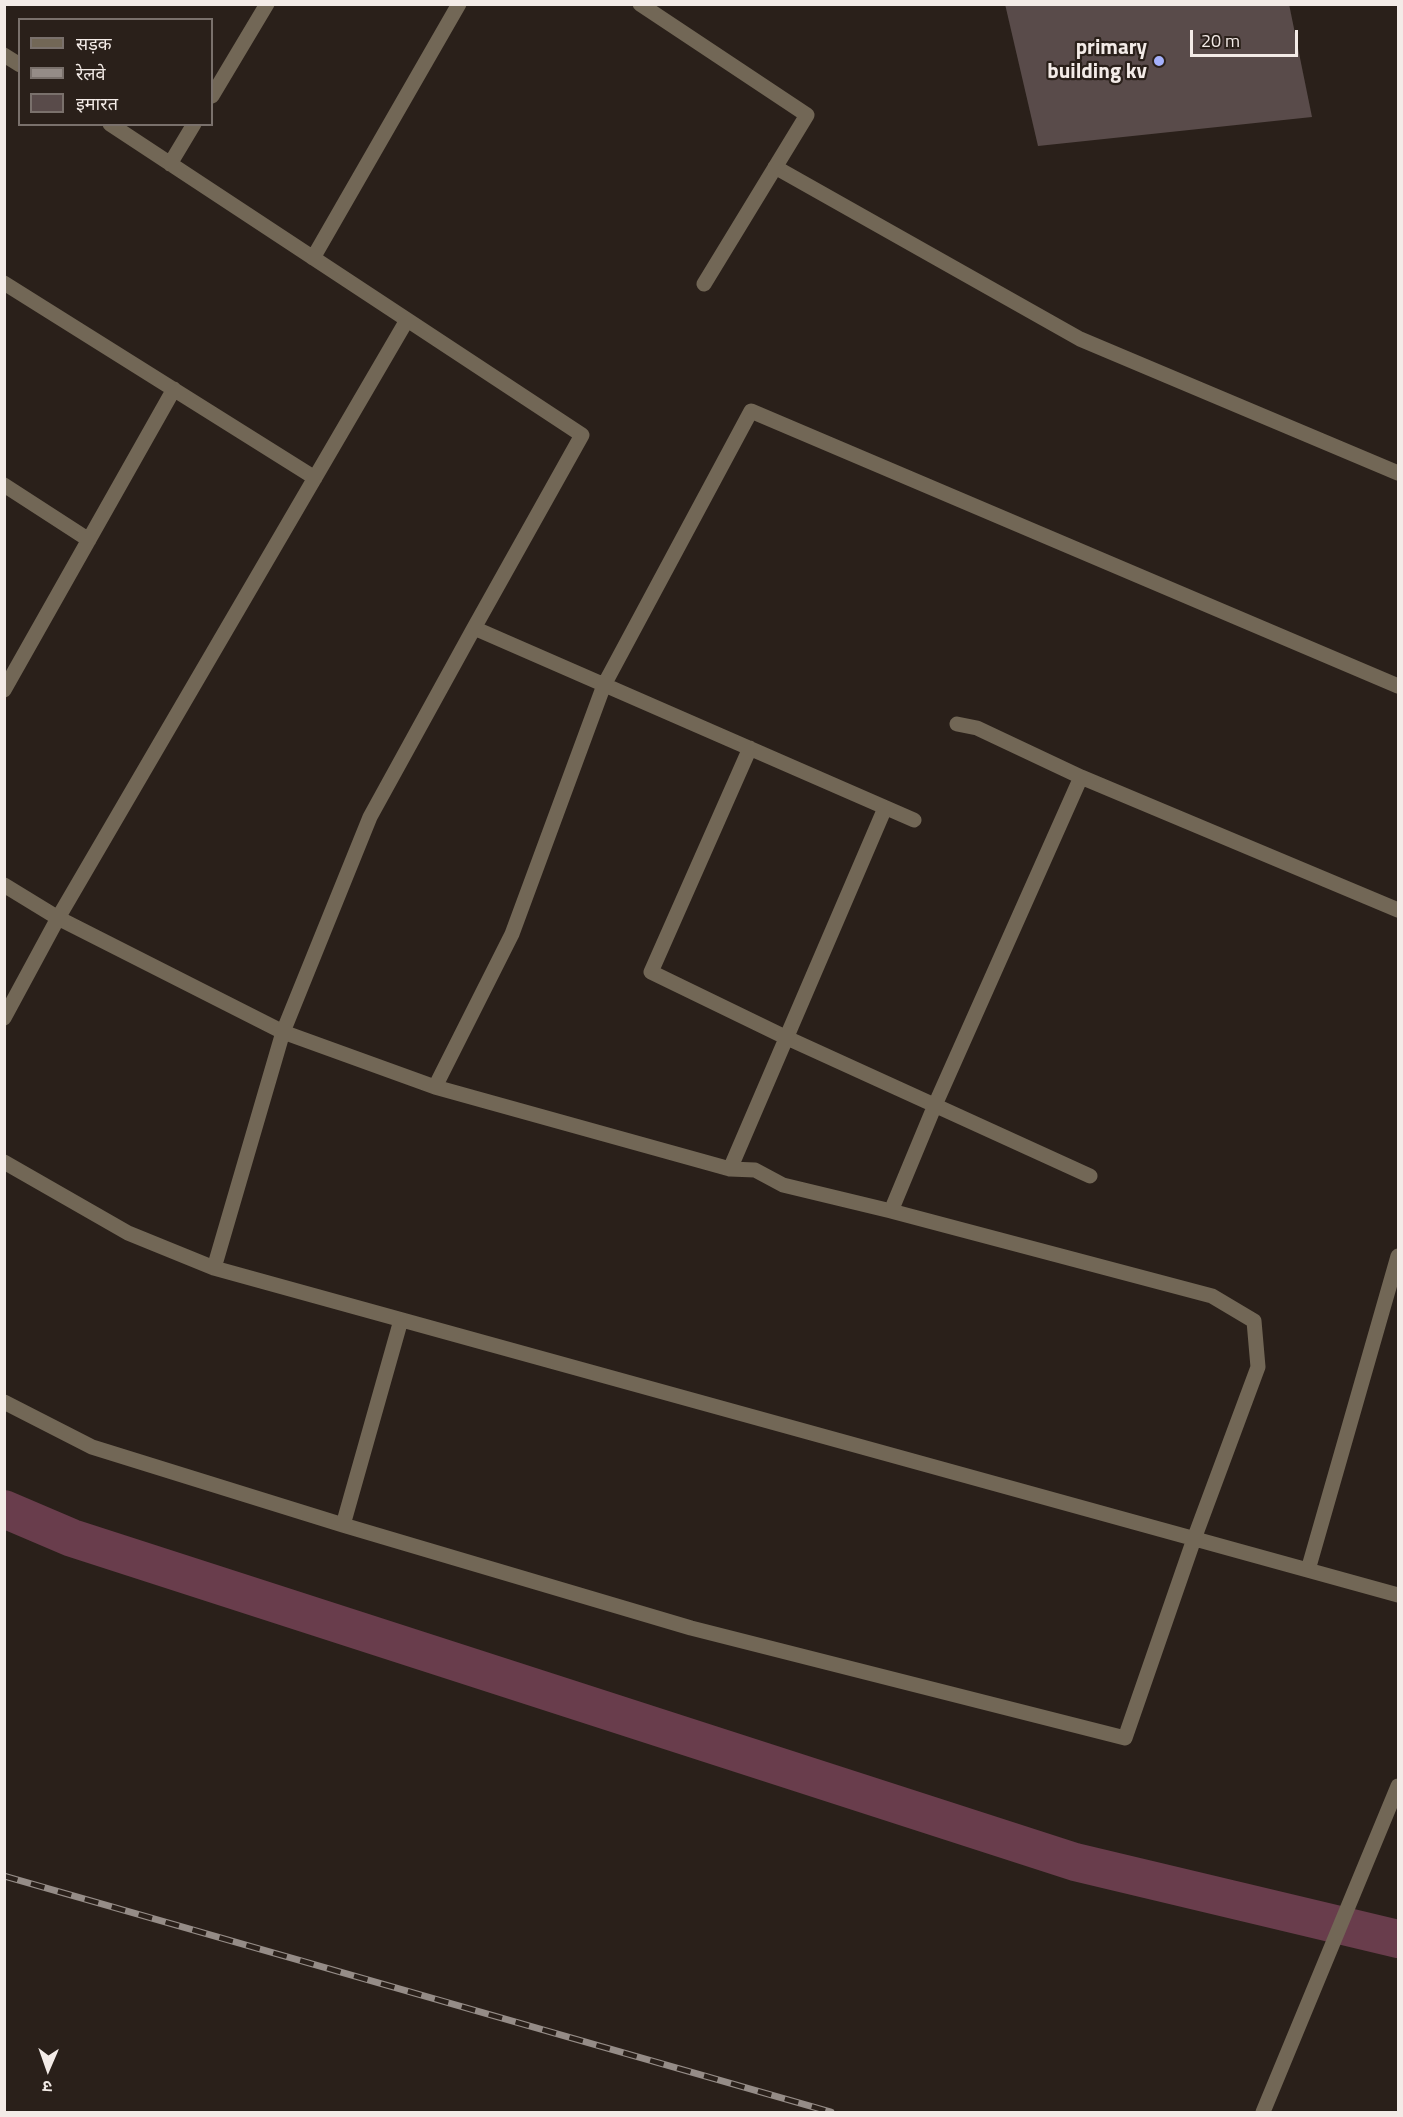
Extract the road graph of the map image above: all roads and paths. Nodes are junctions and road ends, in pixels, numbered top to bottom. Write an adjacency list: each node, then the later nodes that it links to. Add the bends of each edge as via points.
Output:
1 (267, 4): 6 (street)
2 (459, 4): 11 (street)
3 (640, 4): 10 (street, via 807,115)
4 (4, 55): 5 (street)
5 (18, 64)
6 (213, 94)
7 (113, 126): 9 (street)
8 (193, 126): 9 (street)
9 (170, 164): 11 (street)
10 (775, 167): 13 (street); 16 (street, via 1080,339)
11 (313, 258): 14 (street)
12 (4, 283): 15 (street)
13 (704, 284)
14 (407, 320): 17 (street); 20 (street, via 582,435)
15 (174, 389): 17 (street); 19 (street)
16 (1398, 473)
17 (315, 478): 31 (street)
18 (4, 485): 19 (street)
19 (89, 540): 23 (street)
20 (474, 628): 21 (street); 33 (street, via 370,817)
21 (604, 685): 22 (street, via 751,411); 25 (street); 35 (street, via 512,934)
22 (1398, 686)
23 (4, 690)
24 (957, 724): 26 (street, via 976,728)
25 (750, 748): 27 (street); 34 (street, via 651,972)
26 (1081, 777): 30 (street); 36 (street)
27 (885, 807): 28 (street); 34 (street)
28 (914, 820)
29 (4, 885): 31 (street)
30 (1398, 910)
31 (58, 918): 32 (street); 33 (street)
32 (4, 1018)
33 (283, 1032): 35 (street); 42 (street)
34 (785, 1037): 36 (street); 38 (street)
35 (435, 1087): 38 (street)
36 (935, 1105): 39 (street); 40 (street)
37 (4, 1162): 42 (street, via 128,1233)
38 (730, 1169): 40 (street, via 755,1170 783,1185)
39 (1090, 1176)
40 (891, 1211): 46 (street, via 1212,1296 1254,1321 1258,1367)
41 (1398, 1256): 47 (street)
42 (214, 1268): 43 (street)
43 (401, 1320): 45 (street); 46 (street)
44 (4, 1402): 45 (street, via 92,1447)
45 (343, 1525): 46 (street, via 691,1628 1125,1738)
46 (1194, 1539): 47 (street)
47 (1308, 1570): 48 (street)
48 (1398, 1595)
49 (1398, 1786): 50 (street)
50 (1394, 1810): 51 (street, via 1369,1860)
51 (1263, 2112)

